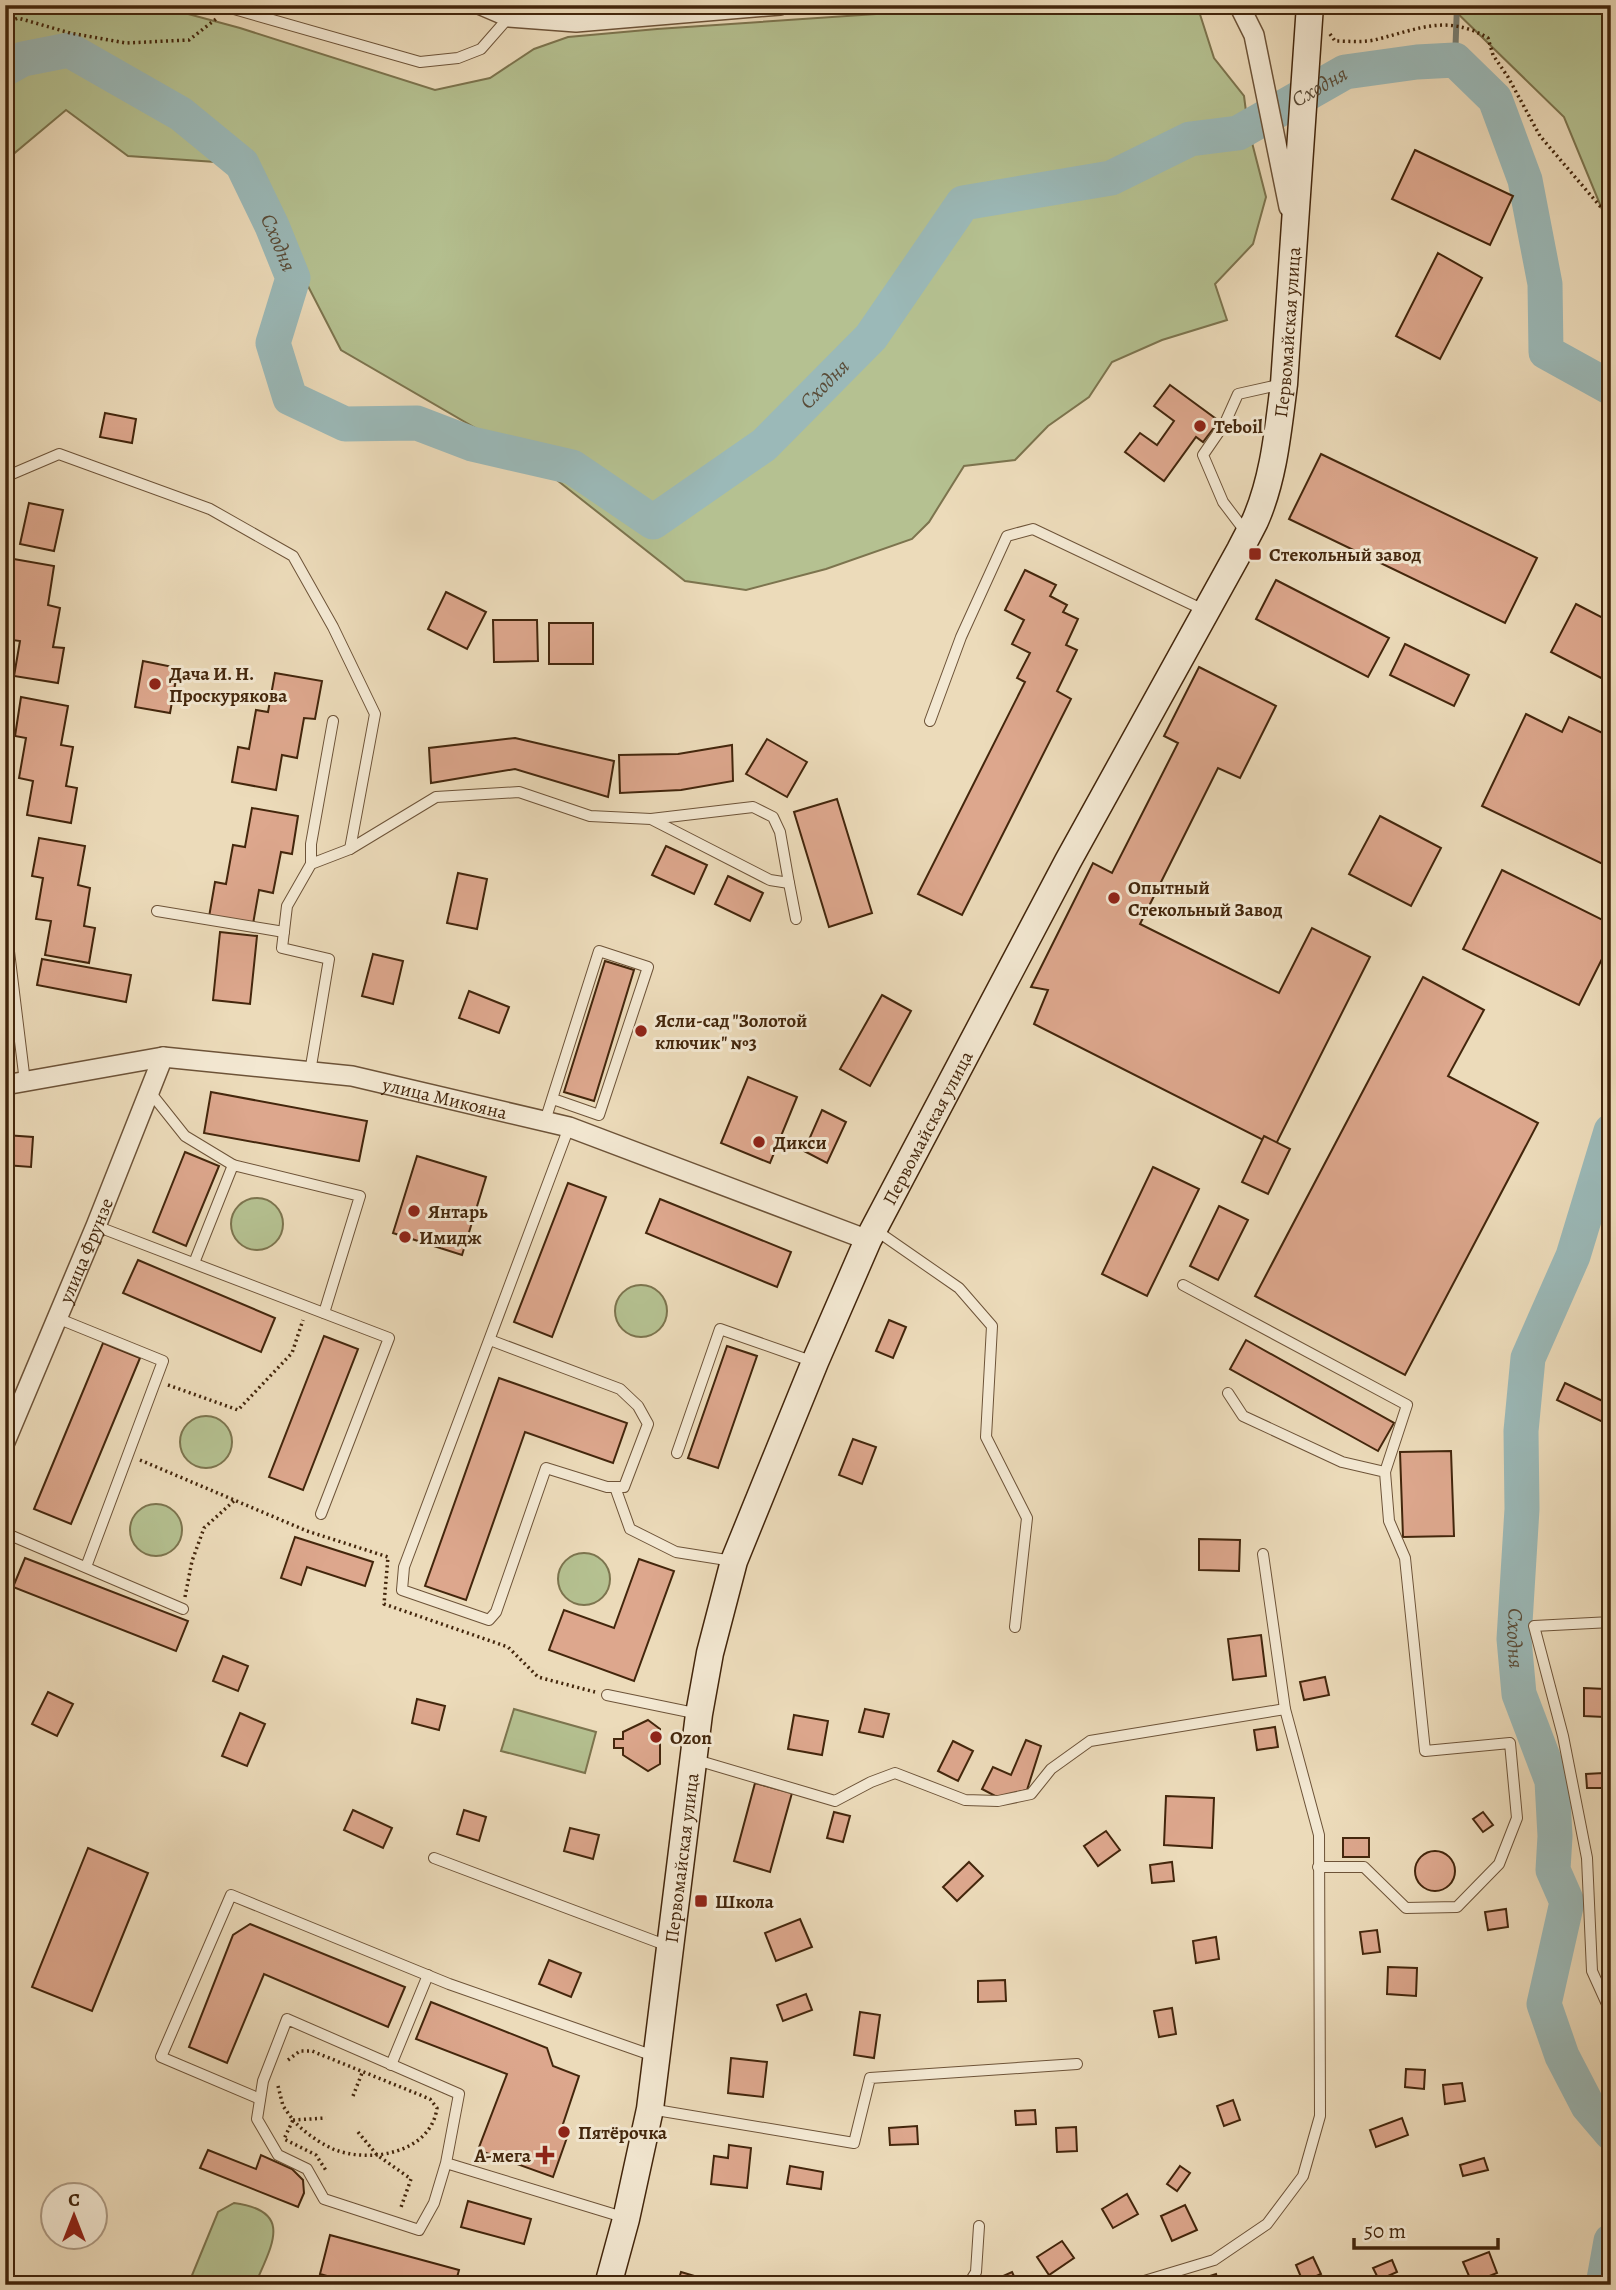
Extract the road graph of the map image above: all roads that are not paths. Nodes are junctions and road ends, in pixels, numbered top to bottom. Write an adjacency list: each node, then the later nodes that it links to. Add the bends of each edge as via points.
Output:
1 (481, 5): 6 (street)
2 (780, 5): 5 (street)
3 (1239, 5): 8 (street, via 1254,34 1265,86)
4 (225, 7): 6 (lane, via 420,62 481,50)
5 (714, 8): 6 (street, via 576,22)
6 (509, 17)
7 (1316, 20): 8 (main road, Первомайская улица)
8 (1288, 148): 9 (main road, Первомайская улица, via 1294,227)
9 (1284, 384): 11 (main road, Первомайская улица, via 1265,492); 11 (lane, via 1238,394 1203,456 1223,502)
10 (5, 477): 16 (lane, via 59,454 210,509 293,556 375,714)
11 (1248, 534): 12 (main road, Первомайская улица)
12 (1206, 611): 14 (lane, via 1033,529 1007,536 961,637); 32 (main road, Первомайская улица)
13 (333, 721): 17 (lane)
14 (930, 721)
15 (651, 819): 16 (lane, via 590,816 519,792 436,797); 18 (lane, via 770,880); 18 (lane, via 753,807 773,817)
16 (351, 849): 17 (lane)
17 (311, 864): 22 (lane, via 287,906)
18 (789, 883): 21 (lane)
19 (157, 911): 22 (lane)
20 (5, 919): 25 (lane)
21 (796, 919)
22 (284, 933): 24 (lane, via 282,948 328,959)
23 (163, 1057): 24 (street, улица Микояна); 25 (street, улица Микояна); 26 (street, улица Фрунзе)
24 (310, 1072): 28 (street, улица Микояна, via 352,1076)
25 (15, 1084)
26 (150, 1092): 30 (lane, via 186,1136); 31 (street, улица Фрунзе)
27 (553, 1099): 27 (lane, via 599,951 648,967 600,1115); 28 (lane)
28 (545, 1121): 29 (street, улица Микояна)
29 (569, 1127): 32 (street, улица Микояна); 37 (lane)
30 (233, 1165): 33 (lane); 35 (lane, via 360,1196)
31 (96, 1226): 33 (lane); 36 (street, улица Фрунзе)
32 (871, 1234): 38 (main road, Первомайская улица); 51 (lane, via 959,1288 992,1326 986,1437 1027,1518)
33 (194, 1263): 35 (lane)
34 (1183, 1285): 42 (lane, via 1407,1405)
35 (324, 1313): 44 (lane, via 389,1338)
36 (57, 1318): 40 (street, улица Фрунзе); 48 (lane, via 163,1362)
37 (490, 1340): 43 (lane, via 620,1389 638,1406 648,1424 624,1487); 43 (lane, via 404,1567 402,1590 489,1620 496,1612 546,1468)
38 (815, 1362): 41 (lane, via 720,1329); 47 (main road, Первомайская улица)
39 (1228, 1393): 42 (lane, via 1243,1416 1342,1462)
40 (5, 1442)
41 (677, 1453)
42 (1385, 1472): 57 (lane, via 1389,1521 1405,1558 1425,1751 1510,1743 1517,1818 1499,1864 1457,1907 1406,1908 1364,1867)
43 (615, 1487): 47 (lane, via 630,1529 676,1552)
44 (321, 1514)
45 (5, 1533): 48 (lane)
46 (1263, 1554): 53 (lane)
47 (734, 1561): 54 (main road, Первомайская улица)
48 (86, 1567): 49 (lane)
49 (183, 1609)
50 (1611, 1622): 60 (lane, via 1534,1626 1563,1736 1587,1858 1592,1971)
51 (1016, 1627)
52 (607, 1695): 54 (lane)
53 (1285, 1709): 55 (lane, via 1090,1741 1051,1769 1031,1794 998,1801 965,1800 895,1773 835,1801); 57 (lane, via 1319,1835)
54 (699, 1714): 55 (main road, Первомайская улица)
55 (693, 1759): 58 (main road, Первомайская улица)
56 (433, 1858): 58 (lane)
57 (1318, 1867): 71 (lane, via 1320,2116 1303,2176 1267,2224 1214,2260)
58 (671, 1948): 61 (main road, Первомайская улица)
59 (428, 1975): 61 (lane); 63 (lane); 64 (lane, via 231,1895 161,2057)
60 (1611, 2013)
61 (658, 2057): 65 (main road, Первомайская улица)
62 (1077, 2064): 65 (lane, via 870,2078 854,2144)
63 (391, 2065): 64 (lane, via 287,2019); 66 (lane, via 459,2094)
64 (260, 2099): 66 (lane, via 257,2119 278,2155 307,2169 324,2199 419,2230 434,2203)
65 (650, 2109): 67 (main road, Первомайская улица)
66 (446, 2163): 67 (lane)
67 (626, 2219): 69 (main road, Первомайская улица)
68 (979, 2226): 70 (lane, via 976,2272)
69 (608, 2285)
70 (968, 2285)
71 (1131, 2285)

